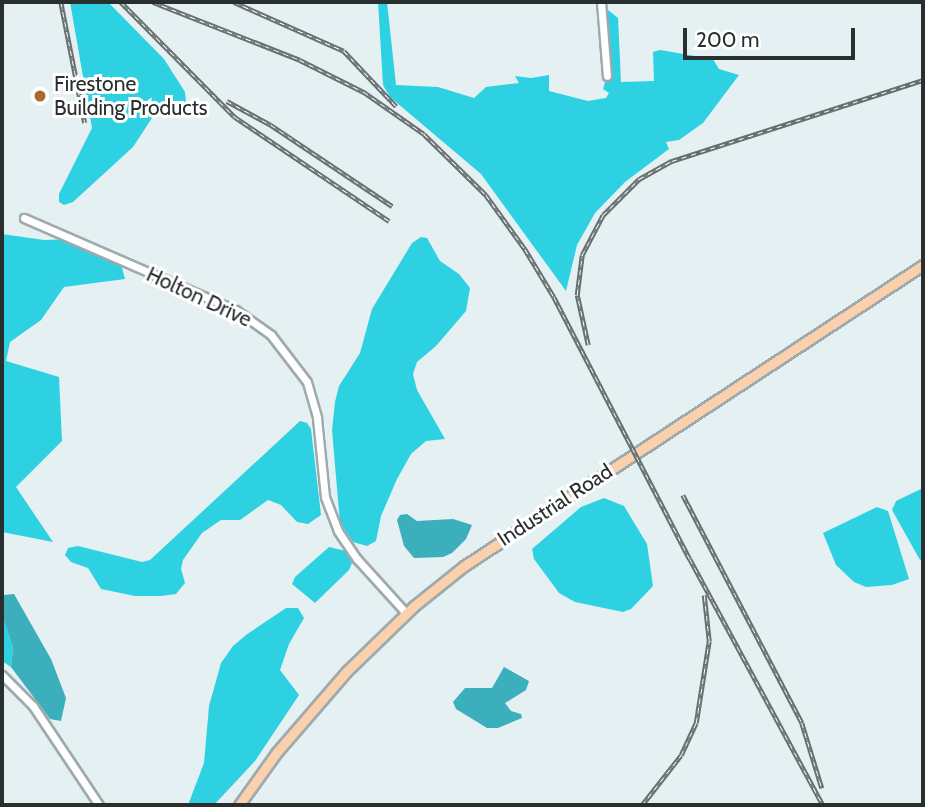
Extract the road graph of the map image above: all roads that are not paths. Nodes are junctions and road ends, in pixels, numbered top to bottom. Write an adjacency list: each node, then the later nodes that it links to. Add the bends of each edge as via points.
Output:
1 (601, 2): 2 (street)
2 (607, 76)
3 (24, 218): 5 (street, Holton Drive, via 236,310 271,335 307,382 317,418 325,497 338,531)
4 (923, 265): 5 (main road, Industrial Road, via 507,536)
5 (406, 613): 8 (main road, Industrial Road, via 306,716)
6 (2, 675): 7 (street, via 33,706)
7 (99, 805)
8 (239, 805)

